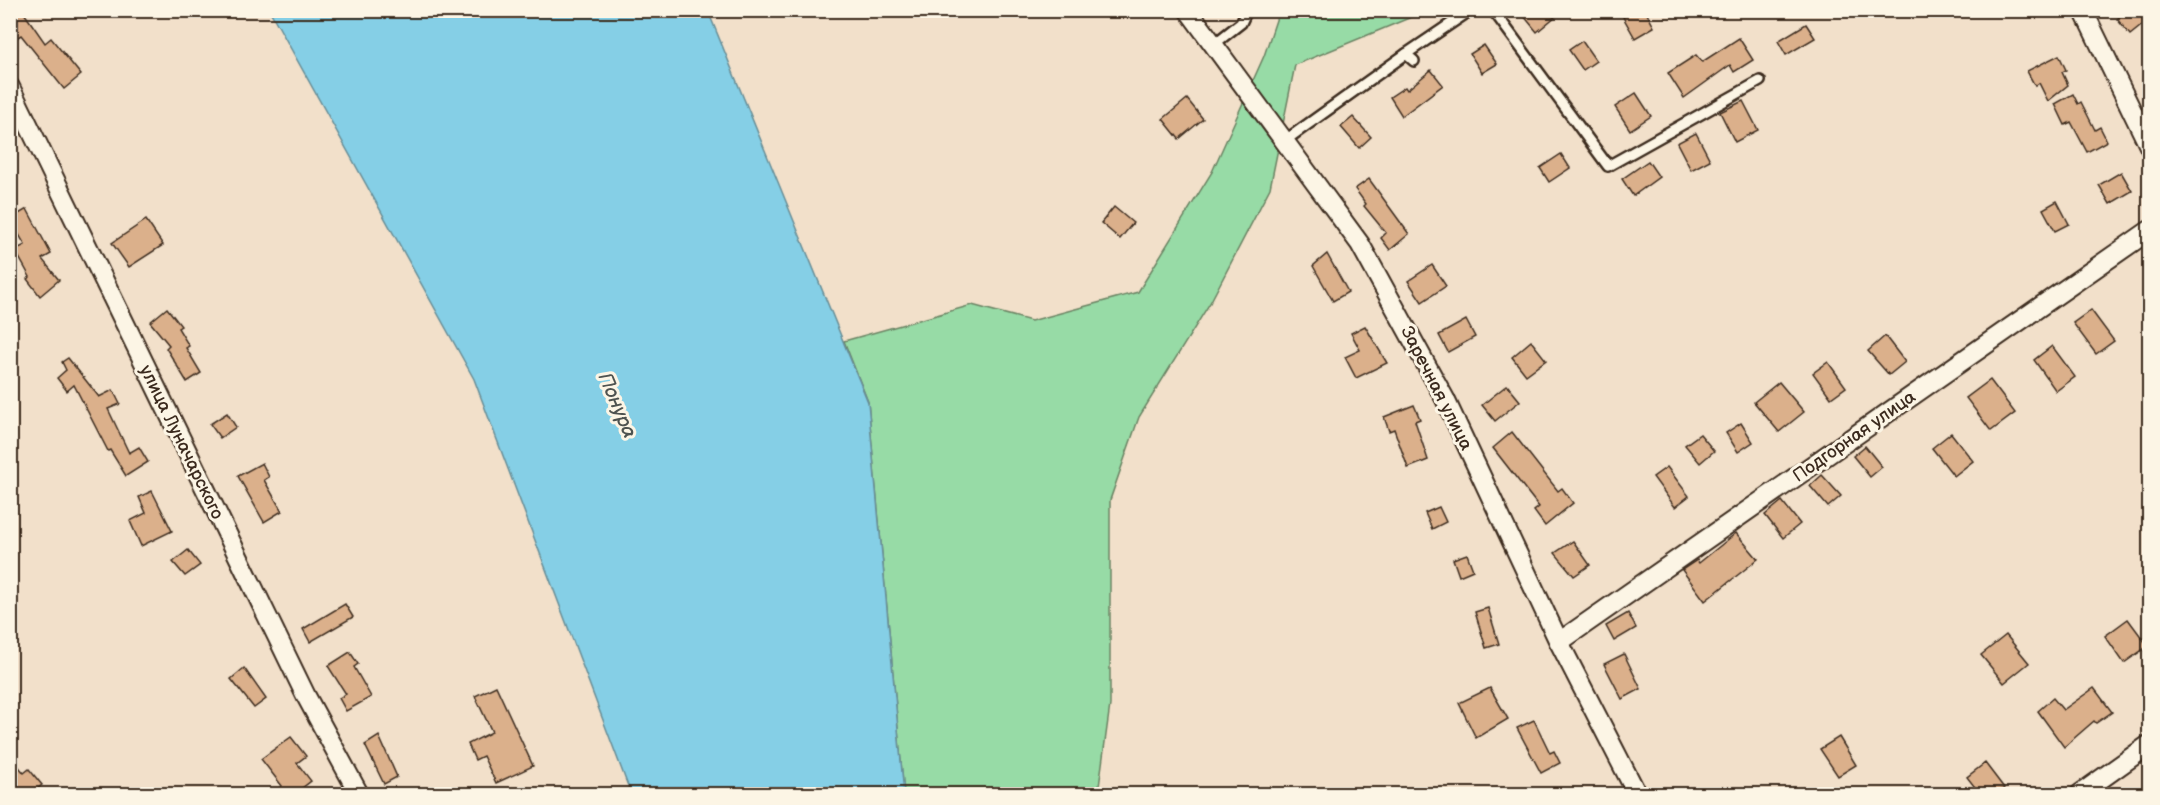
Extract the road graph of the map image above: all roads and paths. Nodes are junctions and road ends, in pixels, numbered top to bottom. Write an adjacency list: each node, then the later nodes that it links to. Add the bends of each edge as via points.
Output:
1 (1188, 10): 6 (street, Заречная улица)
2 (1247, 10): 6 (lane, via 1240,23)
3 (1471, 10): 7 (lane)
4 (1493, 10): 9 (lane, via 1608,166)
5 (2083, 10): 12 (street)
6 (1213, 45): 11 (street, Заречная улица)
7 (1406, 54): 8 (lane); 11 (lane)
8 (1414, 61)
9 (1760, 81)
10 (10, 87): 16 (street, улица Луначарского, via 306,696)
11 (1283, 142): 14 (street, Заречная улица, via 1360,244 1445,399)
12 (2150, 148)
13 (2150, 230): 14 (street, Подгорная улица)
14 (1559, 642): 17 (street, Заречная улица)
15 (2150, 744): 18 (street)
16 (359, 795)
17 (1637, 795)
18 (2079, 795)

